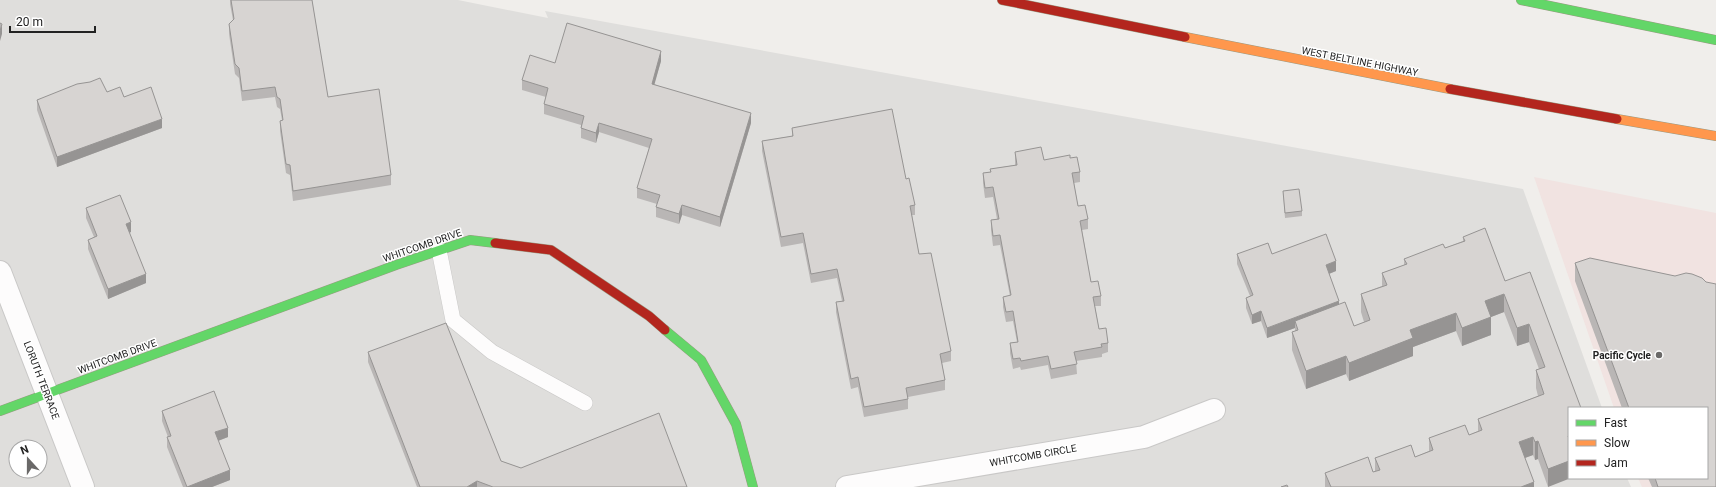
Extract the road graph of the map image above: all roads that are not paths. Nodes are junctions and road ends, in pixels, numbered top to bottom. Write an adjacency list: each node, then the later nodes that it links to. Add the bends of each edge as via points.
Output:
1 (1002, 0): 4 (main road, WEST BELTLINE HIGHWAY, via 1426,85)
2 (1521, 0): 3 (main road)
3 (1716, 40)
4 (1716, 136)
5 (439, 250): 7 (main road, WHITCOMB DRIVE); 8 (lane, via 453,320 492,352); 12 (main road, WHITCOMB DRIVE, via 470,240 551,250 649,316 701,360 736,424)
6 (0, 272): 7 (street, LORUTH TERRACE)
7 (47, 393): 10 (main road, WHITCOMB DRIVE); 11 (street, LORUTH TERRACE)
8 (585, 403)
9 (1214, 410): 13 (street, WHITCOMB CIRCLE, via 1144,436)
10 (0, 411)
11 (83, 487)
12 (753, 487)
13 (847, 487)

